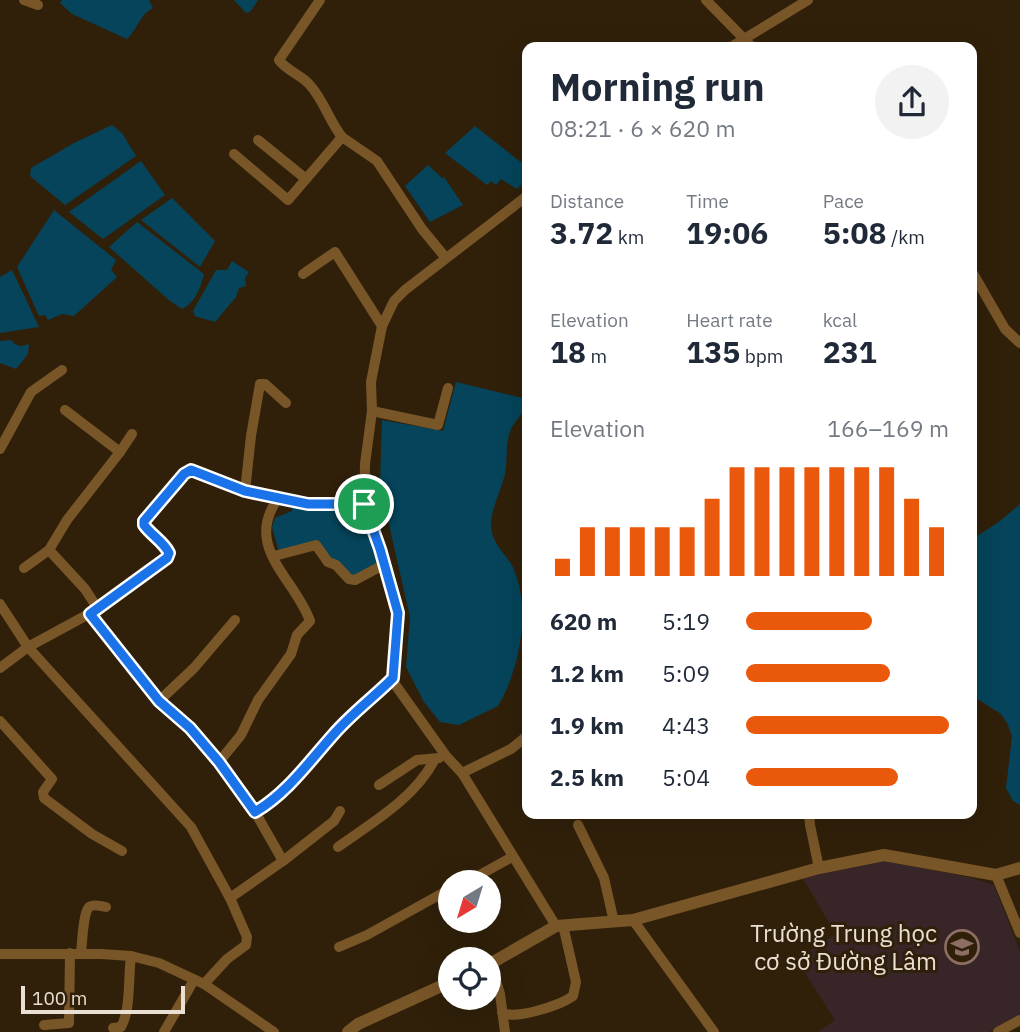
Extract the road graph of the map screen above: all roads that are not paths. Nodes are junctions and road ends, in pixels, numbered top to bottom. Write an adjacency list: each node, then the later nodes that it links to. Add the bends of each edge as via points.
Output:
1 (24, 0): 5 (street)
2 (320, 0): 8 (street, via 279,60 309,84)
3 (706, 0): 6 (street)
4 (808, 0): 7 (street)
5 (38, 5)
6 (747, 42)
7 (749, 42)
8 (342, 137): 11 (street); 13 (street, via 377,161)
9 (258, 140): 11 (street)
10 (234, 154): 11 (street, via 288,200)
11 (306, 179)
12 (522, 199): 13 (street)
13 (445, 257): 16 (street, via 394,301)
14 (303, 274): 16 (street, via 335,251)
15 (977, 280): 17 (street, via 1005,329)
16 (382, 326): 22 (street, via 371,382)
17 (1020, 343)
18 (62, 370): 24 (street, via 31,392)
19 (448, 388): 22 (street, via 438,425)
20 (286, 404): 26 (street, via 260,384)
21 (65, 410): 25 (street)
22 (372, 411): 28 (street)
23 (132, 434): 25 (street)
24 (0, 449)
25 (120, 452): 29 (street)
26 (245, 491): 27 (street); 34 (street, via 188,471 144,521 166,548 167,558)
27 (279, 497): 28 (street, via 308,504); 30 (street, via 266,523)
28 (364, 504): 31 (street)
29 (49, 550): 32 (street); 34 (street, via 85,589)
30 (274, 556): 31 (street, via 316,545 328,562 355,580); 43 (street, via 310,621 258,699 241,735)
31 (385, 564): 38 (street, via 398,613)
32 (24, 568)
33 (0, 604): 36 (street)
34 (94, 611): 36 (street); 39 (street)
35 (235, 620): 39 (street)
36 (28, 647): 37 (street); 59 (street, via 191,827)
37 (0, 668)
38 (393, 678): 42 (street); 47 (street, via 273,802)
39 (159, 701): 43 (street)
40 (0, 721): 51 (street, via 51,778 44,798)
41 (522, 740): 44 (street)
42 (441, 757): 44 (street); 45 (street, via 416,760); 50 (street, via 413,790)
43 (219, 762): 47 (street)
44 (462, 773): 52 (street)
45 (379, 785)
46 (340, 811): 53 (street, via 334,821)
47 (255, 812): 53 (street)
48 (809, 819): 54 (street)
49 (578, 825): 62 (street, via 604,878)
50 (338, 847)
51 (122, 850)
52 (512, 857): 56 (street); 63 (street)
53 (283, 861): 59 (street)
54 (819, 868): 57 (street, via 884,855); 61 (street)
55 (1020, 868): 57 (street)
56 (489, 870)
57 (996, 875): 64 (street)
58 (438, 896): 65 (street)
59 (230, 898): 70 (street, via 247,937 246,945)
60 (106, 907): 67 (street, via 89,907)
61 (633, 920): 62 (street); 81 (street)
62 (614, 922): 63 (street)
63 (559, 926): 69 (street); 73 (street, via 576,982 573,996 540,1010 514,1015)
64 (1020, 933)
65 (339, 947)
66 (0, 954): 67 (street)
67 (75, 954): 68 (street); 75 (street, via 70,1020)
68 (131, 956): 70 (street); 76 (street, via 126,1020)
69 (501, 958)
70 (199, 982): 77 (street); 78 (street)
71 (438, 987): 79 (street)
72 (501, 1002): 73 (street)
73 (502, 1012): 80 (street)
74 (1020, 1020): 82 (street)
75 (44, 1025)
76 (113, 1028)
77 (164, 1032)
78 (275, 1032)
79 (348, 1032)
80 (505, 1032)
81 (714, 1032)
82 (998, 1032)

